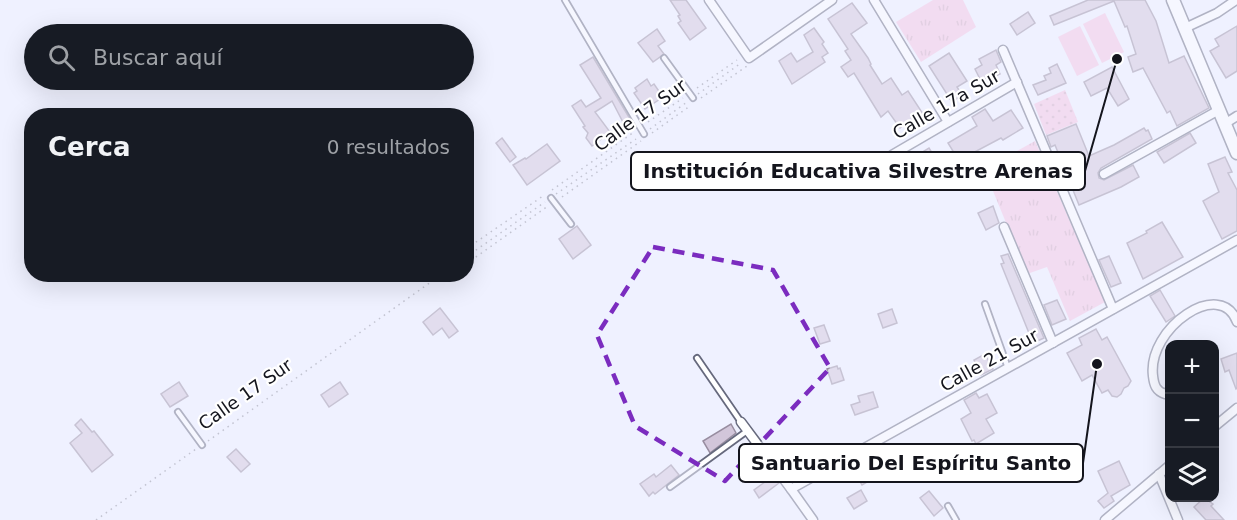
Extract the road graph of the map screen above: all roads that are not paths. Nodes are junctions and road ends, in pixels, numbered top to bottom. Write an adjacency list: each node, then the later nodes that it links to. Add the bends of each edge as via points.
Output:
1 (565, 0): 16 (lane)
2 (709, 0): 3 (street, via 752,59)
3 (832, 0)
4 (874, 0): 14 (street)
5 (1173, 0): 7 (main road)
6 (1236, 0): 7 (street)
7 (1185, 28): 12 (main road)
8 (1004, 50): 10 (street)
9 (664, 58): 11 (lane)
10 (1017, 82): 14 (street, Calle 17a Sur); 25 (street)
11 (693, 98)
12 (1219, 110): 15 (main road); 19 (street)
13 (1237, 116): 15 (street)
14 (948, 122): 18 (street, Calle 17a Sur)
15 (1226, 123): 17 (main road)
16 (647, 134)
17 (1237, 153)
18 (892, 155)
19 (1104, 174)
20 (552, 200): 21 (lane)
21 (571, 224)
22 (1004, 226): 27 (street)
23 (1237, 240): 25 (street, Calle 21 Sur)
24 (985, 304): 29 (lane)
25 (1113, 309): 27 (street, Calle 21 Sur)
26 (1237, 322): 30 (street, via 1226,308 1214,305 1180,317 1157,346 1152,363 1155,387)
27 (1053, 343): 29 (street, Calle 21 Sur)
28 (697, 358): 33 (lane)
29 (1008, 368): 40 (street, Calle 21 Sur)
30 (1165, 394)
31 (1237, 408): 34 (street)
32 (178, 412): 36 (lane)
33 (741, 422): 35 (street)
34 (1219, 424)
35 (747, 431): 39 (lane); 40 (street)
36 (202, 445)
37 (1165, 469): 38 (street)
38 (1159, 474): 44 (street); 45 (street)
39 (670, 487)
40 (791, 489): 42 (street)
41 (948, 506): 43 (lane)
42 (813, 520)
43 (956, 520)
44 (1105, 520)
45 (1178, 520)

